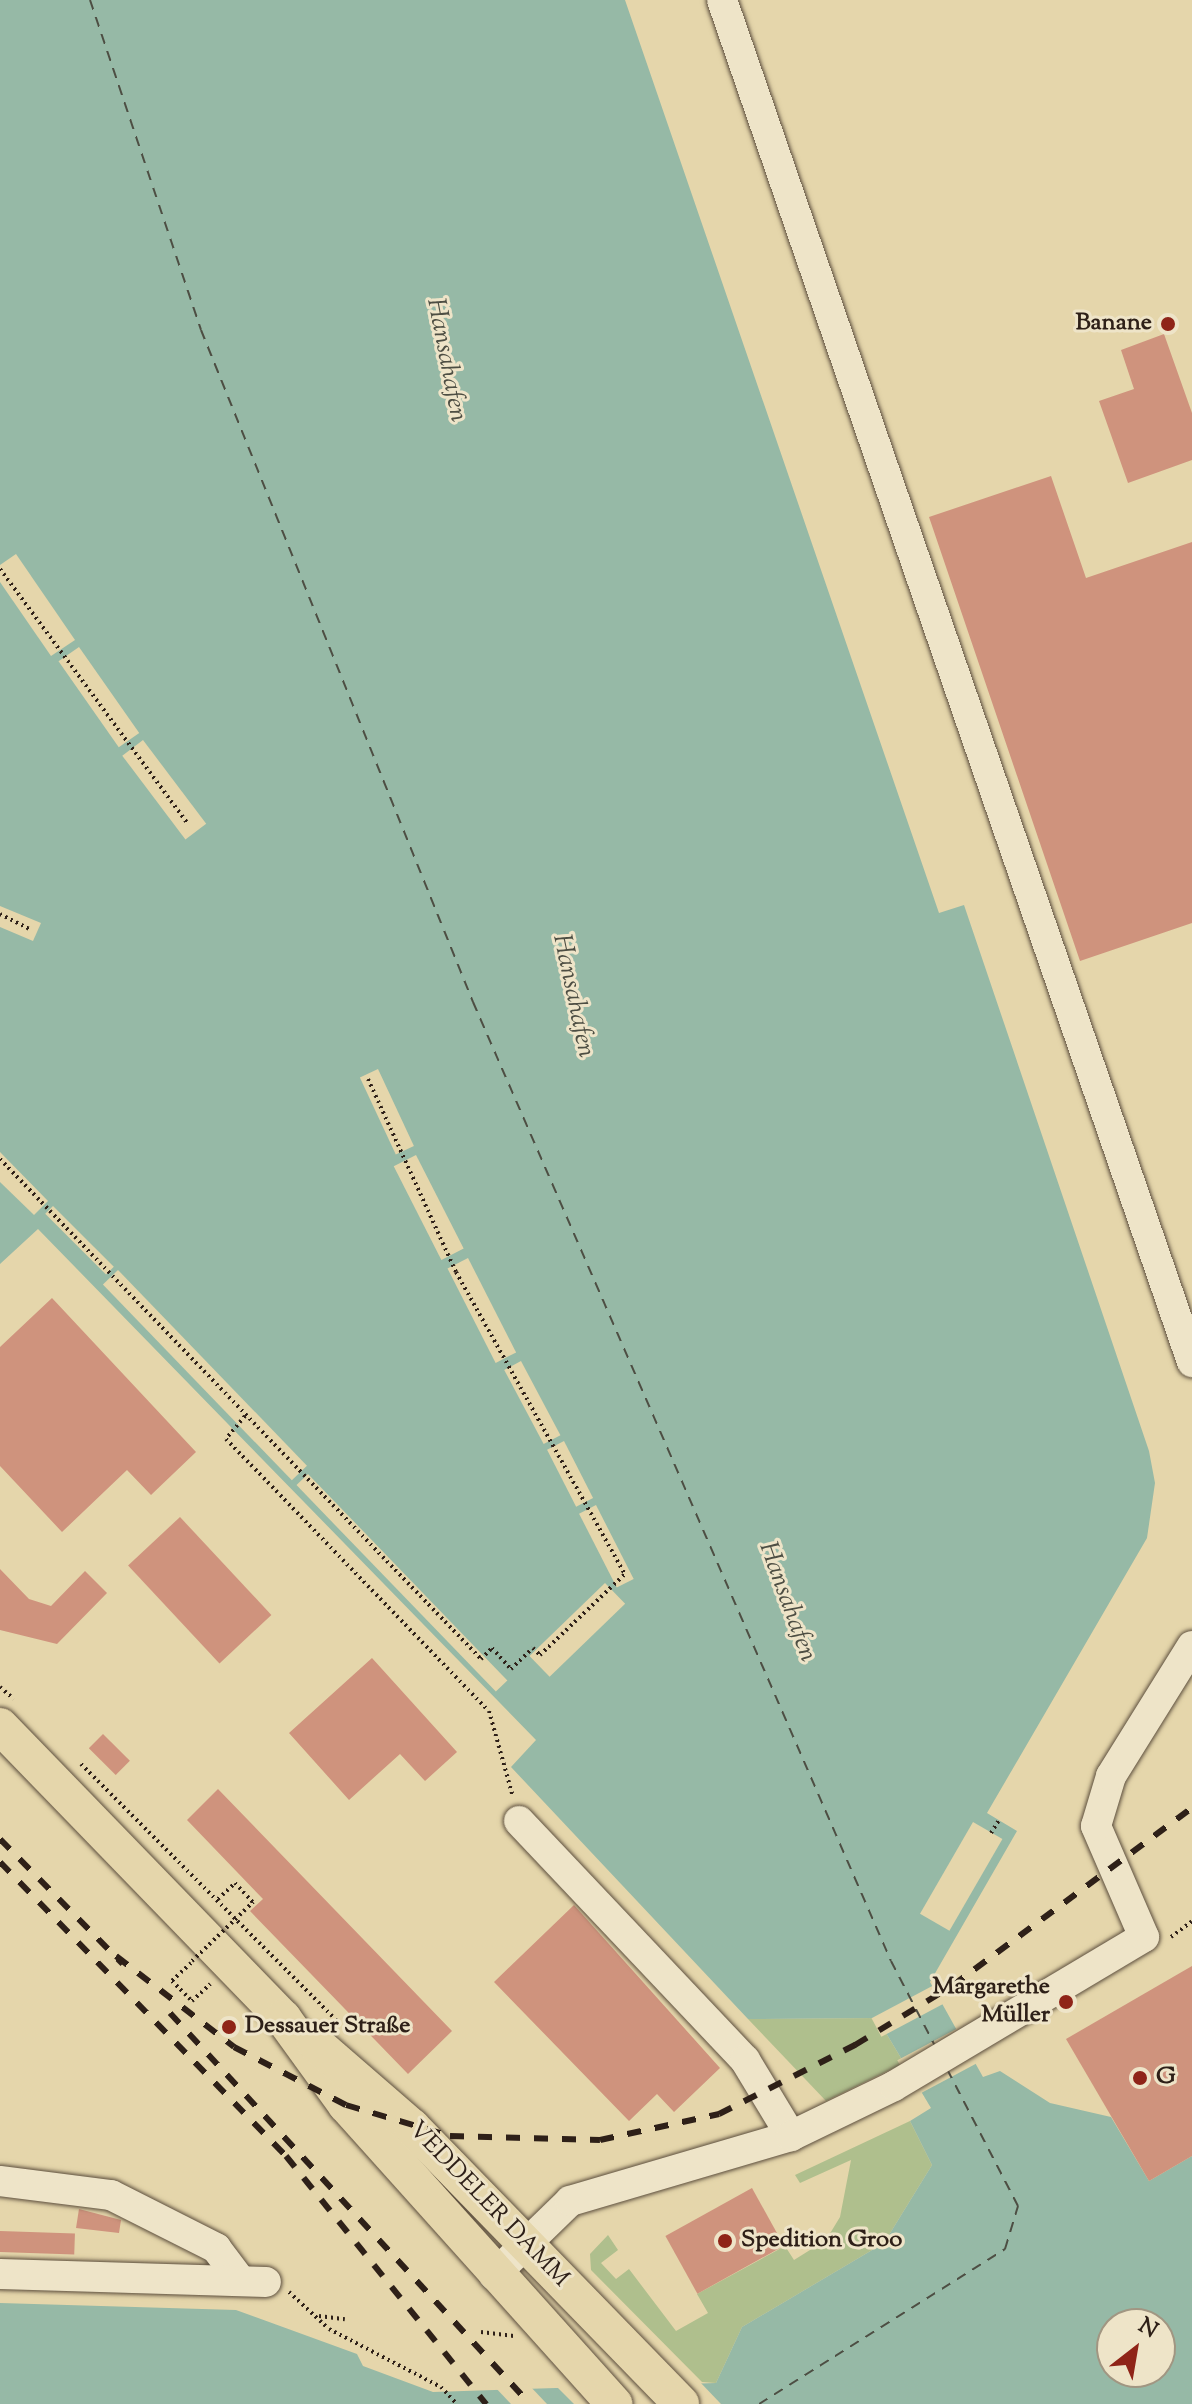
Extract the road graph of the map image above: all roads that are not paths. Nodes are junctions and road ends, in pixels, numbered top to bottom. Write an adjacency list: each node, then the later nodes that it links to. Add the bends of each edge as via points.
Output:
1 (722, 0): 2 (street)
2 (1192, 1362)
3 (1192, 1646): 7 (street, via 1111,1776 1096,1826 1144,1937 894,2086)
4 (13, 1718): 6 (main road, VEDDELER DAMM)
5 (519, 1821): 7 (street, via 745,2060)
6 (283, 2018): 9 (main road, VEDDELER DAMM, via 364,2081); 11 (main road, VEDDELER DAMM, via 346,2105)
7 (791, 2136): 9 (street, via 703,2168 570,2201)
8 (0, 2181): 10 (street, via 111,2195 216,2248 251,2279)
9 (525, 2243): 11 (street); 13 (main road, VEDDELER DAMM)
10 (0, 2274)
11 (494, 2275): 12 (main road, VEDDELER DAMM)
12 (604, 2393)
13 (670, 2393)

